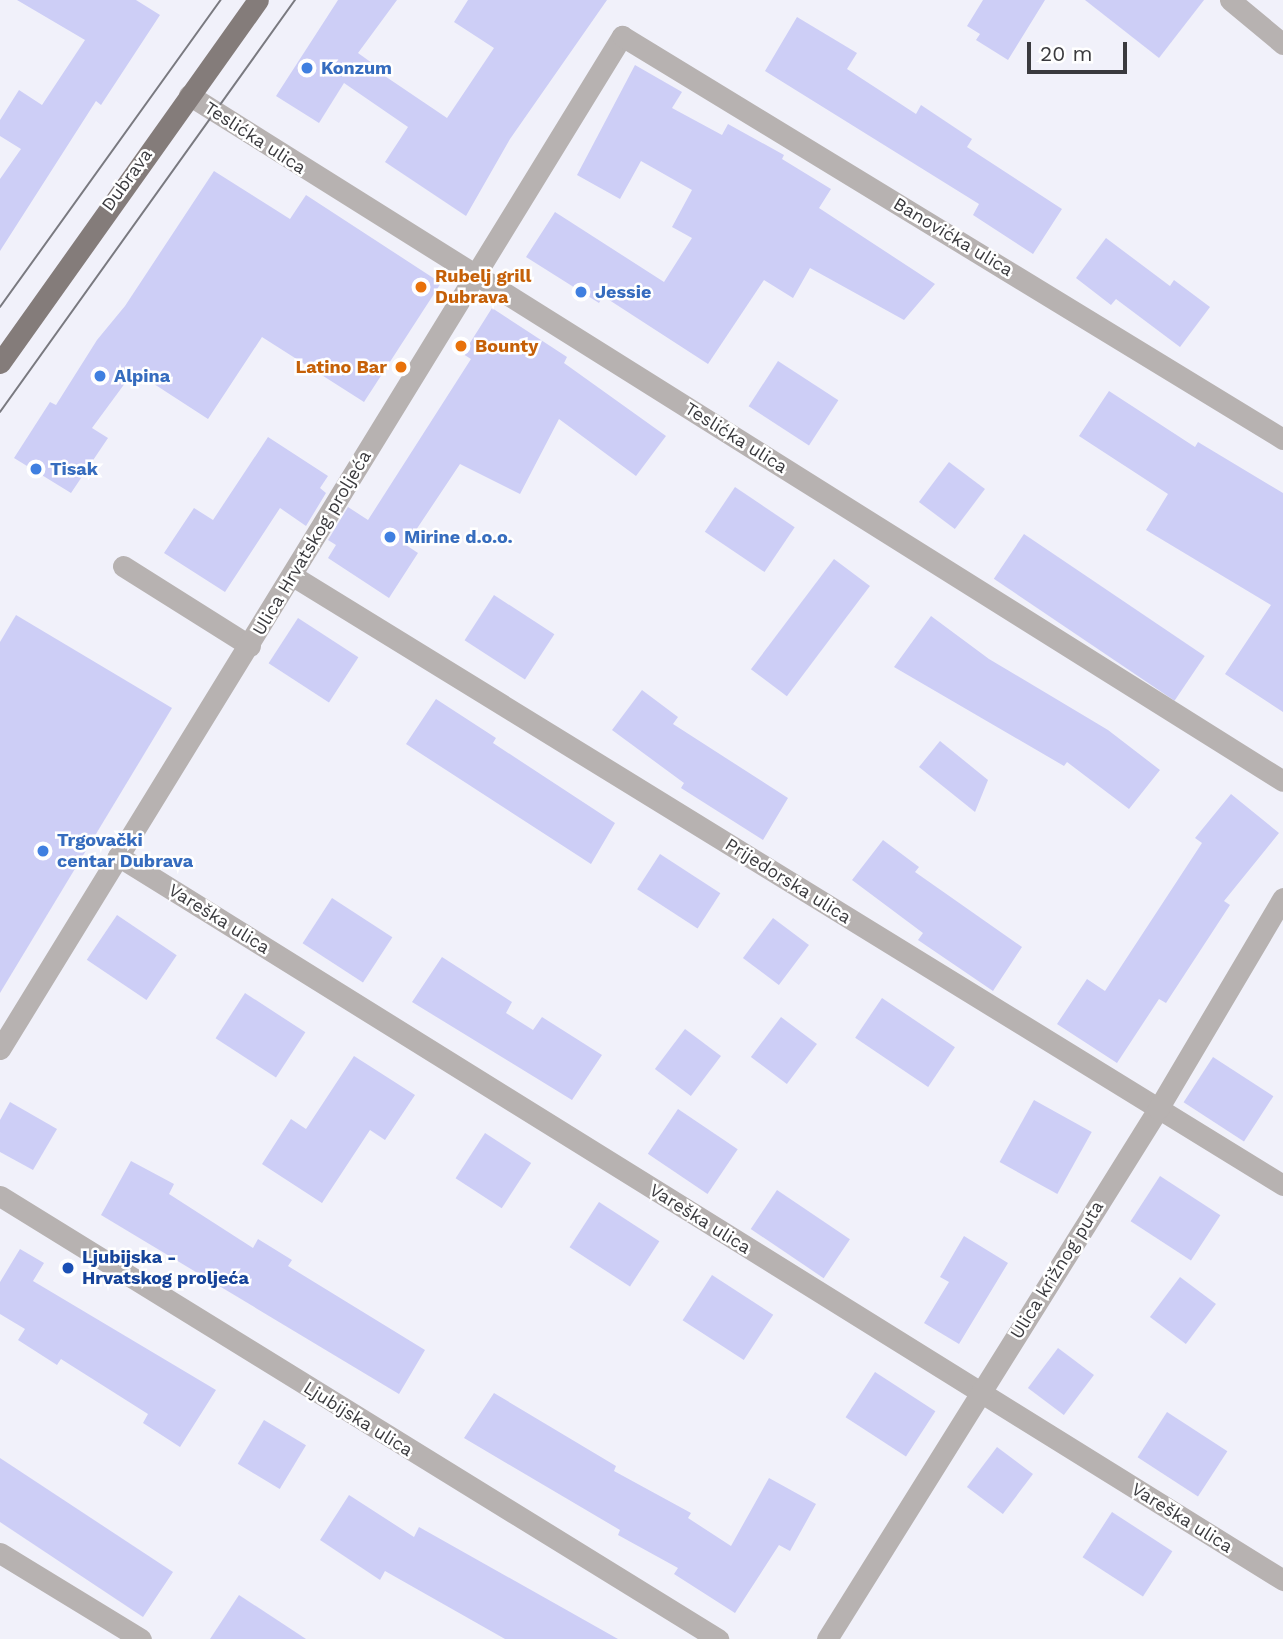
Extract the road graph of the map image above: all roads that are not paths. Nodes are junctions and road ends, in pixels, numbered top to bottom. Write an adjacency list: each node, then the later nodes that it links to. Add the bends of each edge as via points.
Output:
1 (258, 0): 5 (main road, Dubrava)
2 (1230, 0): 4 (street)
3 (622, 36): 6 (street, Ulica Hrvatskog proljeća); 8 (street, Banovićka ulica)
4 (1283, 44)
5 (189, 95): 6 (street, Teslićka ulica); 7 (main road, Dubrava)
6 (475, 274): 10 (street, Ulica Hrvatskog proljeća); 12 (street, Teslićka ulica)
7 (0, 363)
8 (1283, 439)
9 (122, 566): 11 (street)
10 (293, 576): 11 (street, Ulica Hrvatskog proljeća); 16 (street, Prijedorska ulica)
11 (250, 646): 13 (street, Ulica Hrvatskog proljeća)
12 (1283, 781)
13 (118, 856): 15 (street, Ulica Hrvatskog proljeća); 19 (street, Vareška ulica)
14 (1283, 898): 16 (street, Ulica križnog puta)
15 (0, 1049)
16 (1158, 1109): 17 (street, Prijedorska ulica); 19 (street, Ulica križnog puta)
17 (1283, 1185)
18 (0, 1196): 23 (street, Ljubijska ulica)
19 (979, 1393): 21 (street, Vareška ulica); 24 (street, Ulica križnog puta)
20 (0, 1553): 22 (street)
21 (1283, 1580)
22 (141, 1639)
23 (718, 1639)
24 (827, 1639)

